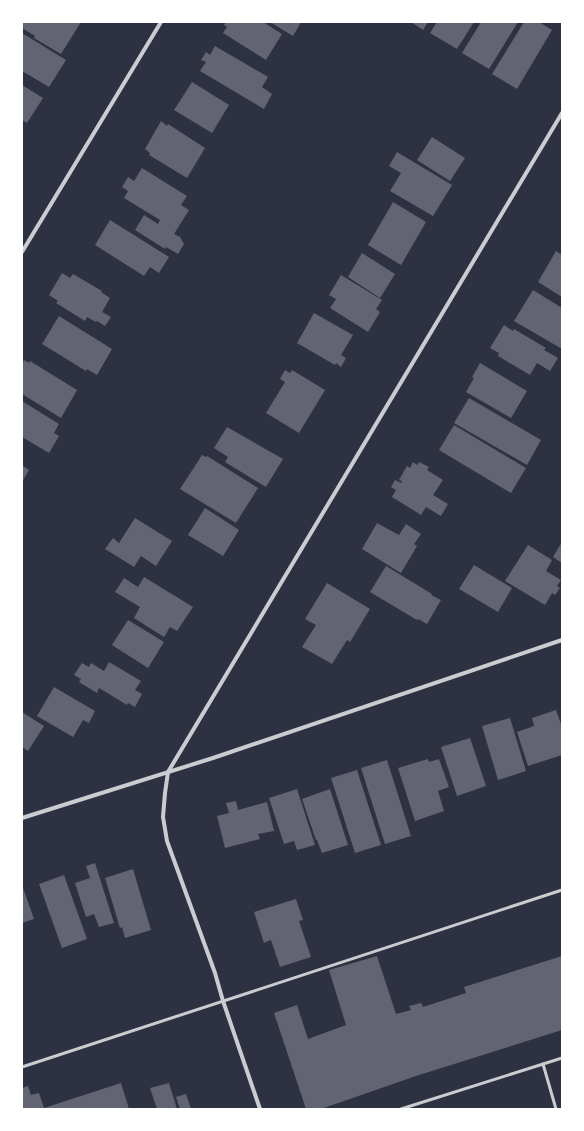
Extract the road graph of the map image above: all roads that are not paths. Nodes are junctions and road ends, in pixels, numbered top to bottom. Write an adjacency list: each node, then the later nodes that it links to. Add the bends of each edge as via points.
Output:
1 (161, 22): 3 (street)
2 (562, 113): 5 (street)
3 (22, 252)
4 (562, 640): 5 (street)
5 (168, 772): 6 (street); 8 (street, via 163,817 167,841)
6 (22, 818)
7 (562, 890): 8 (lane)
8 (223, 1001): 11 (lane); 13 (street)
9 (562, 1058): 10 (lane)
10 (544, 1064): 12 (lane); 16 (lane)
11 (22, 1067)
12 (417, 1104): 14 (lane); 15 (lane)
13 (260, 1109)
14 (401, 1109)
15 (418, 1109)
16 (556, 1109)

